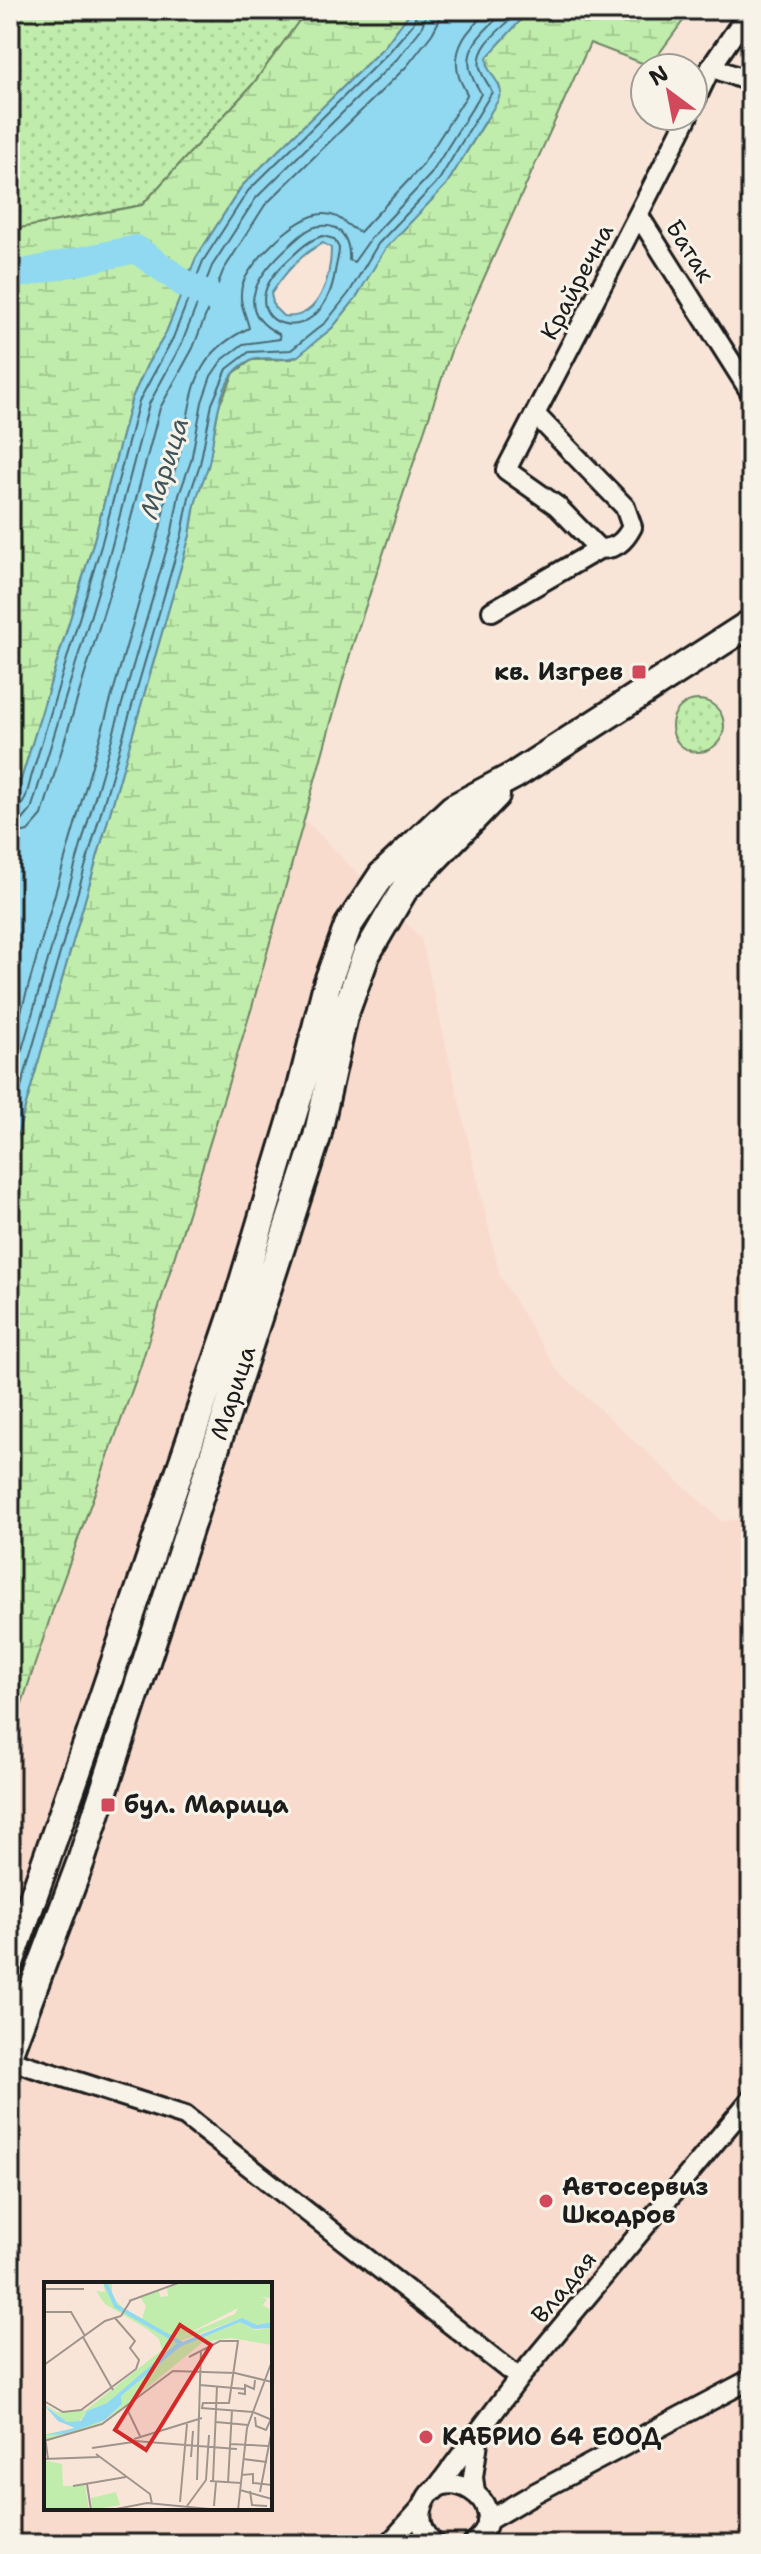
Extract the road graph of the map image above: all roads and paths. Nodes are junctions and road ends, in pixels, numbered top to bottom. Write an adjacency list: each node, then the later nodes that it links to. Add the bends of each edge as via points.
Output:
1 (750, 10): 2 (street)
2 (711, 67): 3 (street); 4 (street)
3 (709, 71)
4 (751, 82)
5 (680, 132): 6 (street, Крайречна)
6 (639, 216): 7 (street, Батак); 8 (street, Крайречна)
7 (751, 393)
8 (535, 414): 9 (street, Крайречна, via 506,470 557,506); 9 (street, via 625,507 632,527 626,538 613,549)
9 (599, 549): 10 (street)
10 (492, 611)
11 (751, 623): 12 (street, Марица)
12 (515, 775): 13 (street, Марица, via 453,808 382,875 348,926 236,1305); 14 (street, Марица, via 404,890 366,955 344,1016 317,1137 81,1861)
13 (10, 1963)
14 (10, 2050)
15 (10, 2060): 17 (street, via 185,2116)
16 (751, 2099): 17 (street, Владая)
17 (519, 2378): 19 (street, Владая)
18 (751, 2379): 23 (street)
19 (479, 2434): 20 (street, Владая); 21 (street, Владая)
20 (435, 2490): 21 (street, via 456,2484); 22 (street, Владая)
21 (475, 2492): 23 (street, Владая)
22 (422, 2507): 24 (street, Владая); 25 (street, via 423,2529)
23 (487, 2521): 26 (street)
24 (389, 2544)
25 (435, 2544)
26 (472, 2544)

